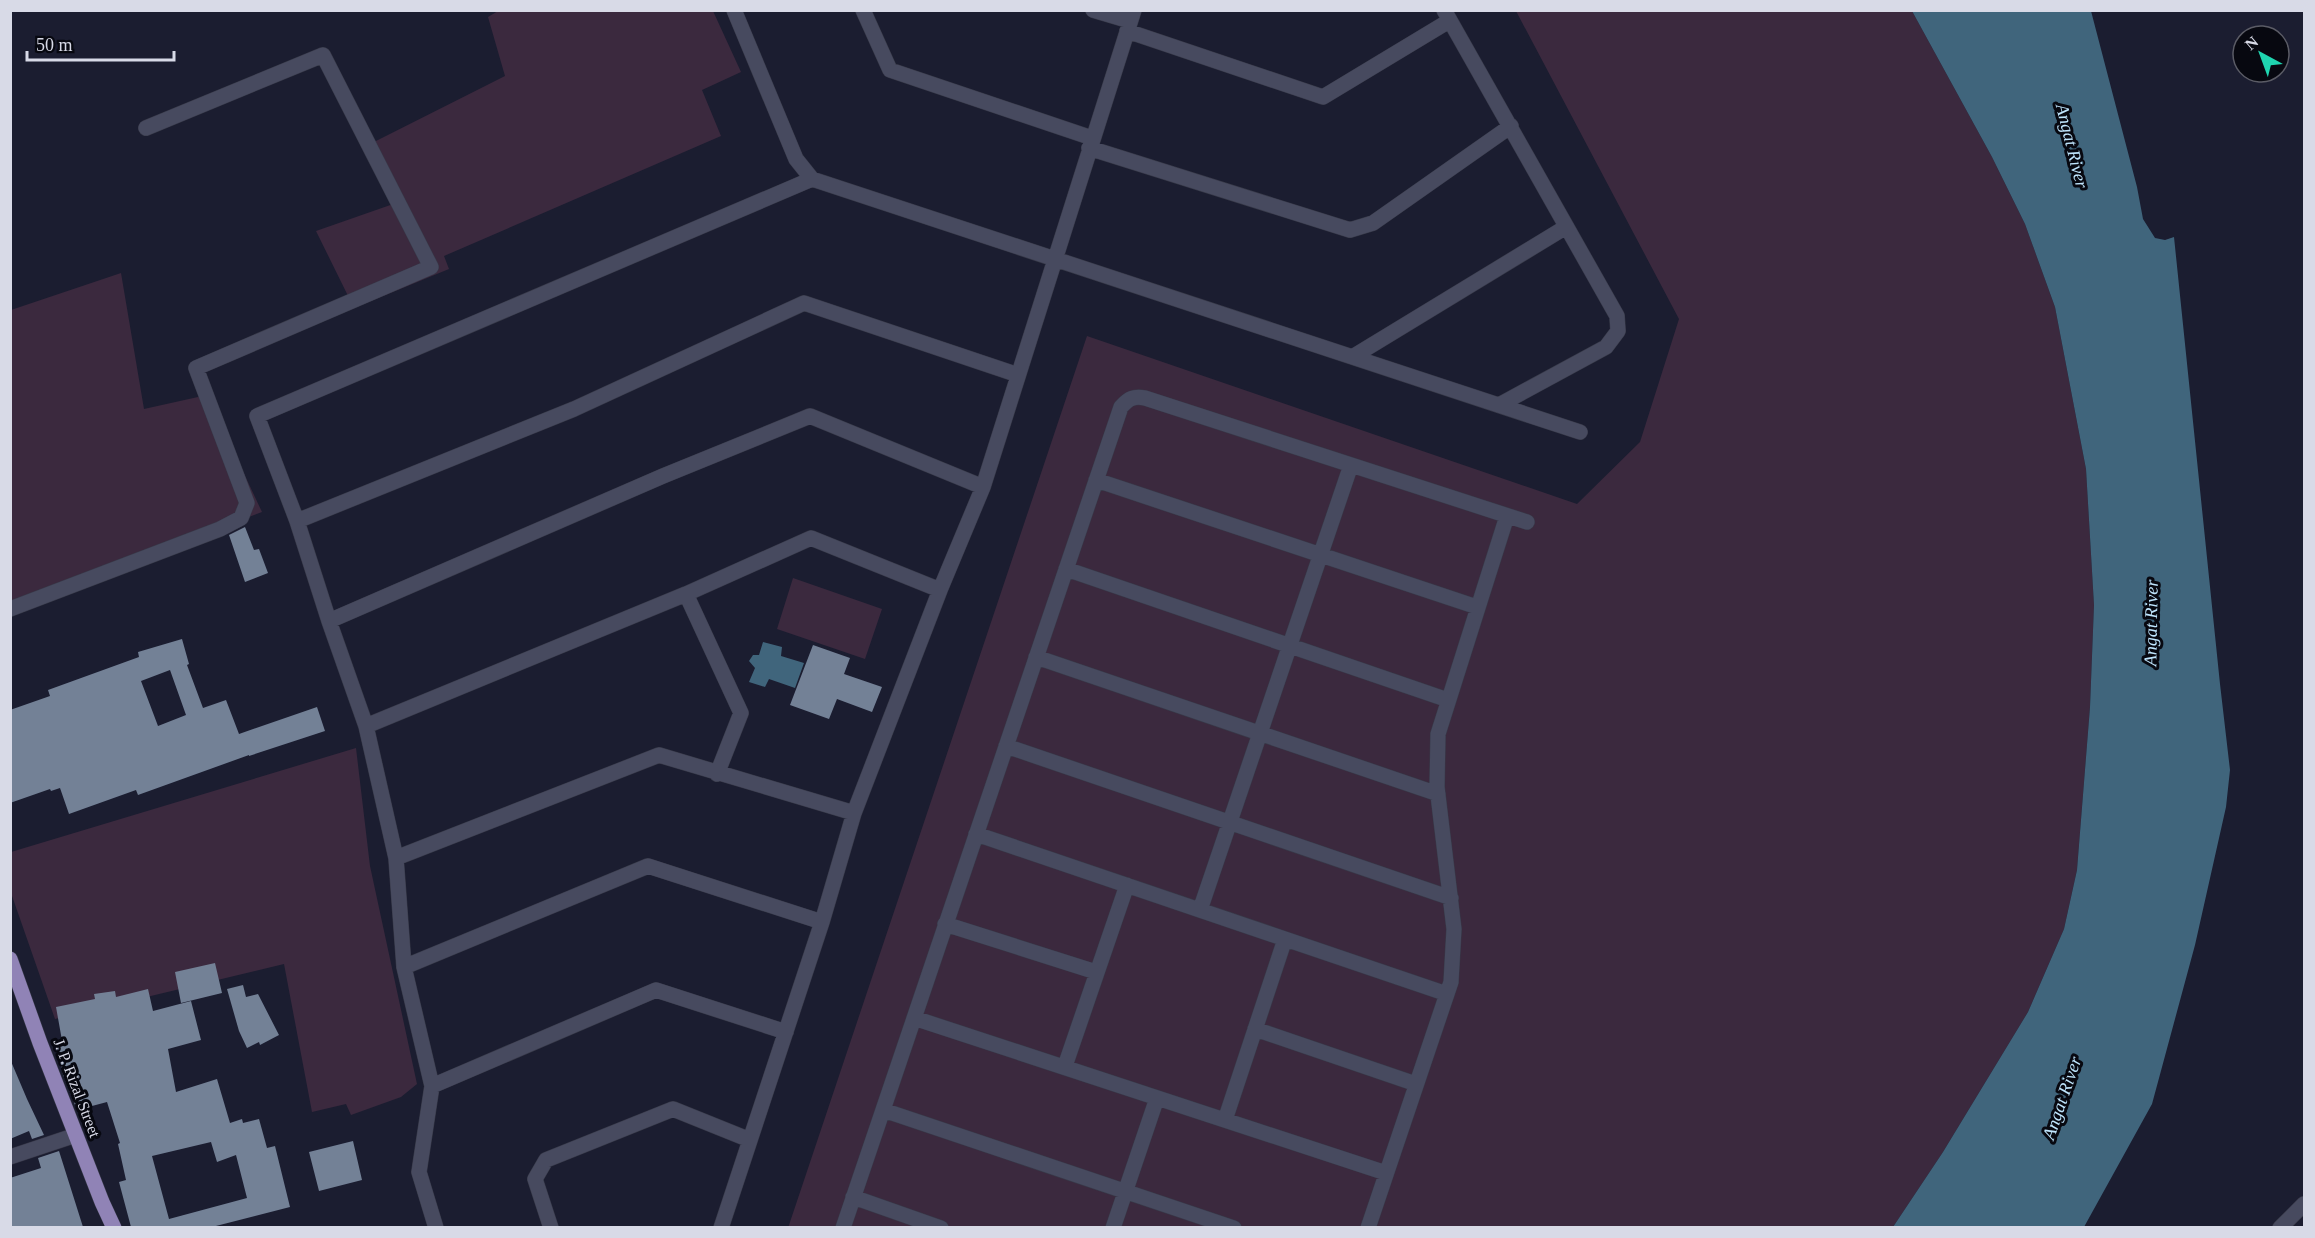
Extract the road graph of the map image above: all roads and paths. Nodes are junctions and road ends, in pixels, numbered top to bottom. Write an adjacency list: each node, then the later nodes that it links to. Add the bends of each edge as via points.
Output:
1 (734, 10): 9 (street, via 796,159)
2 (863, 10): 8 (street, via 890,70)
3 (1093, 10): 5 (street)
4 (1447, 16): 5 (street, via 1323,97); 6 (street)
5 (1130, 21): 8 (street)
6 (1511, 126): 8 (street, via 1373,223 1350,230); 10 (street)
7 (146, 128): 27 (street, via 323,55 431,267 196,368 247,503 241,518)
8 (1090, 143): 11 (street)
9 (812, 178): 11 (street); 20 (street, via 257,416)
10 (1566, 227): 12 (street); 14 (street, via 1617,316 1618,331 1606,347)
11 (1056, 260): 12 (street); 13 (street)
12 (1354, 356): 14 (street)
13 (1018, 375): 18 (street); 20 (street, via 804,303 574,409)
14 (1498, 405): 15 (street)
15 (1580, 432)
16 (1351, 465): 17 (street, via 1138,397 1130,398 1121,407); 19 (street); 22 (street)
17 (1096, 480): 22 (street); 23 (street)
18 (982, 487): 24 (street); 28 (street, via 810,416)
19 (1507, 516): 21 (street); 26 (street)
20 (297, 521): 28 (street)
21 (1527, 522)
22 (1320, 555): 26 (street); 29 (street)
23 (1066, 569): 29 (street); 30 (street)
24 (940, 590): 25 (street, via 811,538); 37 (street)
25 (686, 594): 32 (street); 35 (street, via 741,713)
26 (1477, 607): 31 (street)
27 (10, 609)
28 (329, 621): 32 (street)
29 (1290, 646): 31 (street); 33 (street)
30 (1036, 657): 33 (street); 34 (street)
31 (1448, 700): 36 (street, via 1438,734)
32 (366, 726): 40 (street)
33 (1260, 733): 36 (street); 38 (street)
34 (1006, 746): 38 (street); 39 (street)
35 (717, 774): 37 (street); 40 (street, via 659,755)
36 (1438, 794): 42 (street)
37 (854, 813): 44 (street)
38 (1230, 822): 42 (street); 43 (street)
39 (976, 834): 41 (street); 45 (street)
40 (396, 858): 48 (street)
41 (1127, 885): 43 (street); 49 (street)
42 (1451, 898): 50 (street, via 1454,949)
43 (1200, 910): 46 (street)
44 (822, 922): 48 (street, via 648,866); 53 (street)
45 (945, 924): 49 (street); 51 (street)
46 (1285, 939): 50 (street); 52 (street)
47 (10, 959): 60 (main road, J. P. Rizal Street)
48 (404, 967): 56 (street)
49 (1096, 972): 54 (street)
50 (1447, 994): 55 (street)
51 (914, 1018): 54 (street); 58 (street)
52 (1255, 1029): 55 (street); 59 (street)
53 (786, 1032): 56 (street, via 656,990); 61 (street)
54 (1065, 1066): 57 (street)
55 (1416, 1084): 63 (street)
56 (432, 1086): 68 (street, via 419,1172)
57 (1157, 1098): 59 (street); 64 (street)
58 (883, 1110): 64 (street); 65 (street)
59 (1225, 1120): 63 (street)
60 (76, 1135): 62 (street); 67 (main road, J. P. Rizal Street)
61 (750, 1140): 69 (street, via 673,1109 546,1160 535,1179); 70 (street)
62 (10, 1156)
63 (1386, 1173): 75 (street)
64 (1125, 1191): 73 (street); 74 (street)
65 (853, 1197): 71 (street); 72 (street)
66 (2304, 1204): 76 (street)
67 (114, 1227)
68 (436, 1227)
69 (551, 1227)
70 (721, 1227)
71 (843, 1227)
72 (942, 1227)
73 (1113, 1227)
74 (1234, 1227)
75 (1368, 1227)
76 (2280, 1227)

